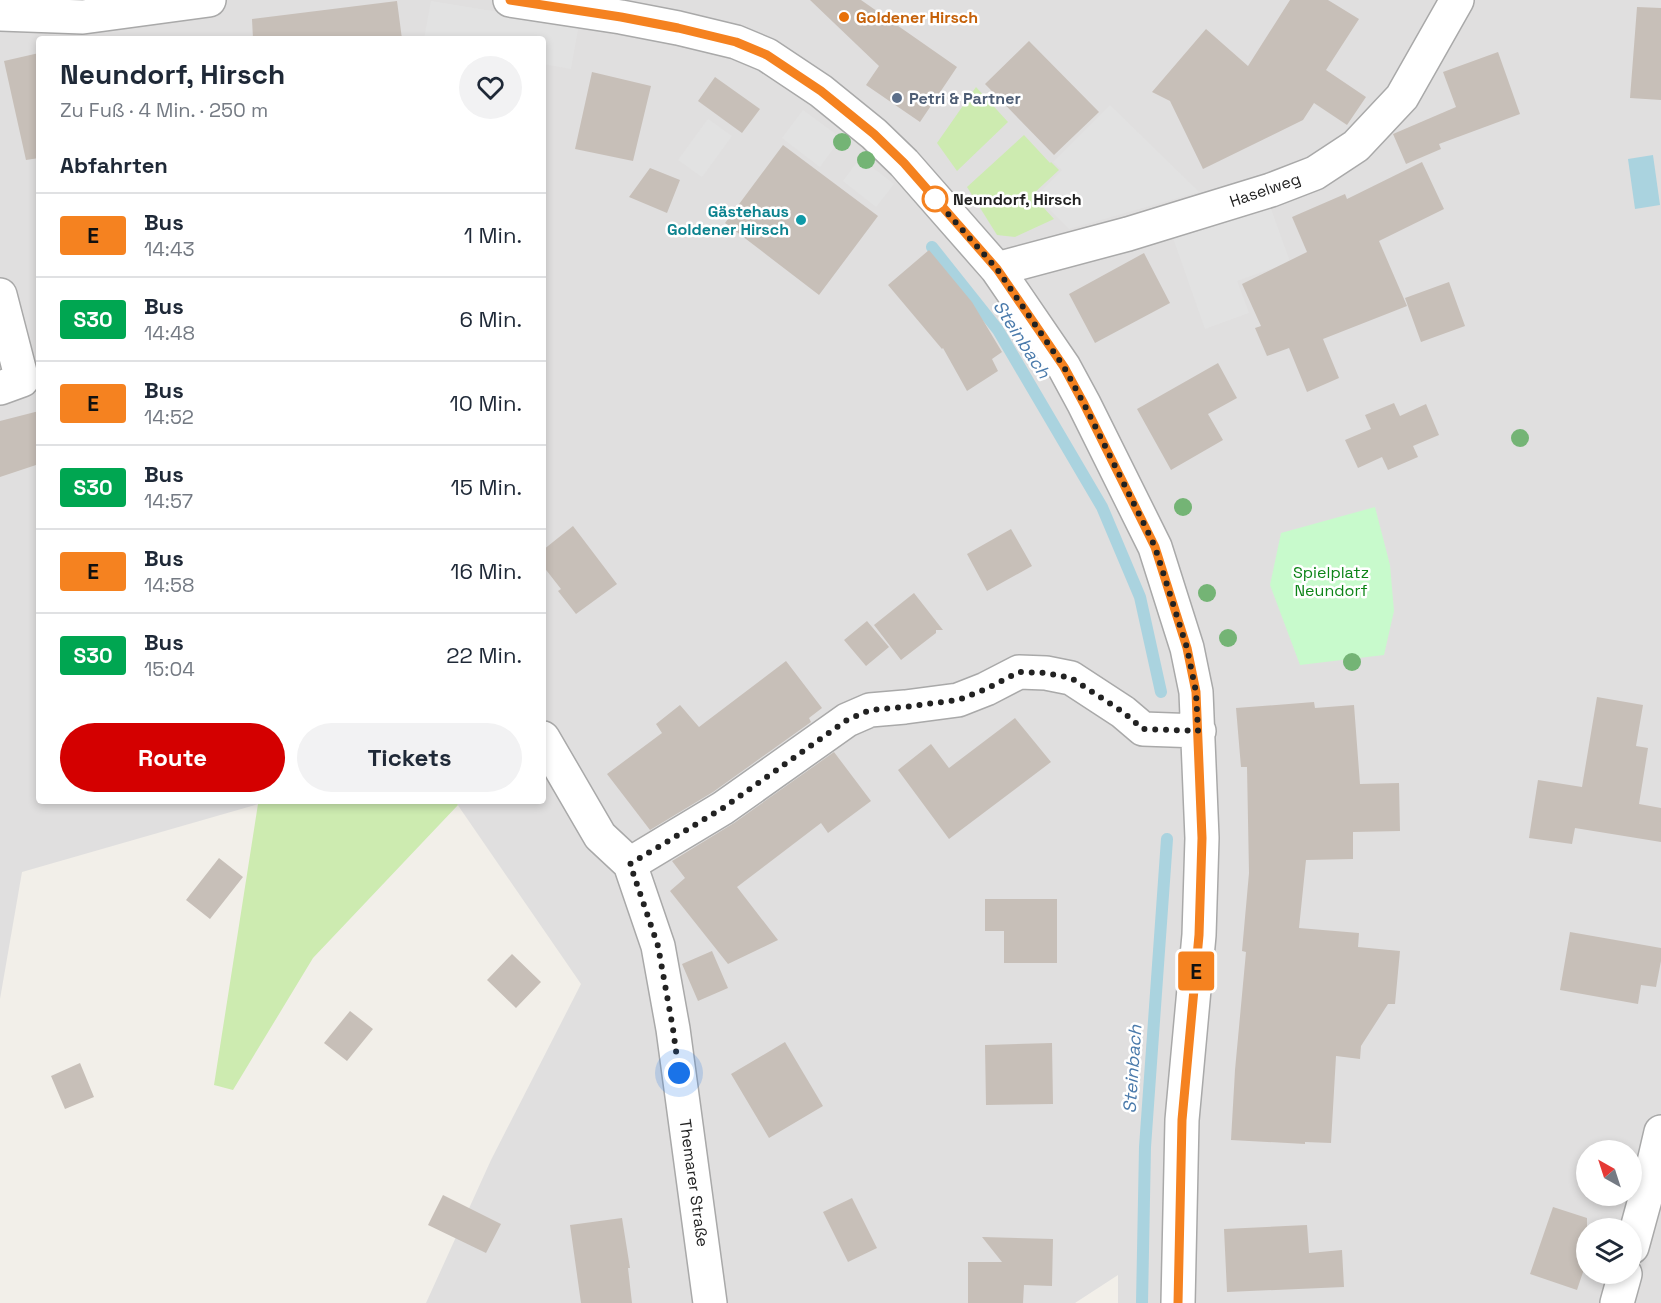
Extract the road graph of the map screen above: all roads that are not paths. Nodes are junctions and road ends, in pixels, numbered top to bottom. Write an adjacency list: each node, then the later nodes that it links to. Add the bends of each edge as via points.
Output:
1 (8, 0): 5 (street)
2 (209, 0): 5 (street, via 83,17)
3 (510, 0): 6 (street, via 678,28 736,42 767,55 821,91 874,134)
4 (1457, 0): 6 (street, Haselweg, via 1402,97 1356,146 1316,172 1271,190 1128,234)
5 (0, 14)
6 (997, 269): 9 (street, via 1064,367 1155,547 1187,648 1196,692)
7 (0, 295): 8 (street)
8 (20, 381)
9 (1198, 731): 11 (street, via 1143,729 1071,678 1019,672 958,700 870,710 847,720 723,808); 17 (street, via 1202,838 1199,935 1182,1120)
10 (546, 743): 11 (street, Themarer Straße, via 600,836)
11 (630, 864): 16 (street, Themarer Straße, via 662,967)
12 (1661, 1132): 13 (street)
13 (1654, 1194): 14 (street)
14 (1642, 1223)
15 (1622, 1284): 18 (street)
16 (710, 1303)
17 (1178, 1303)
18 (1617, 1303)

